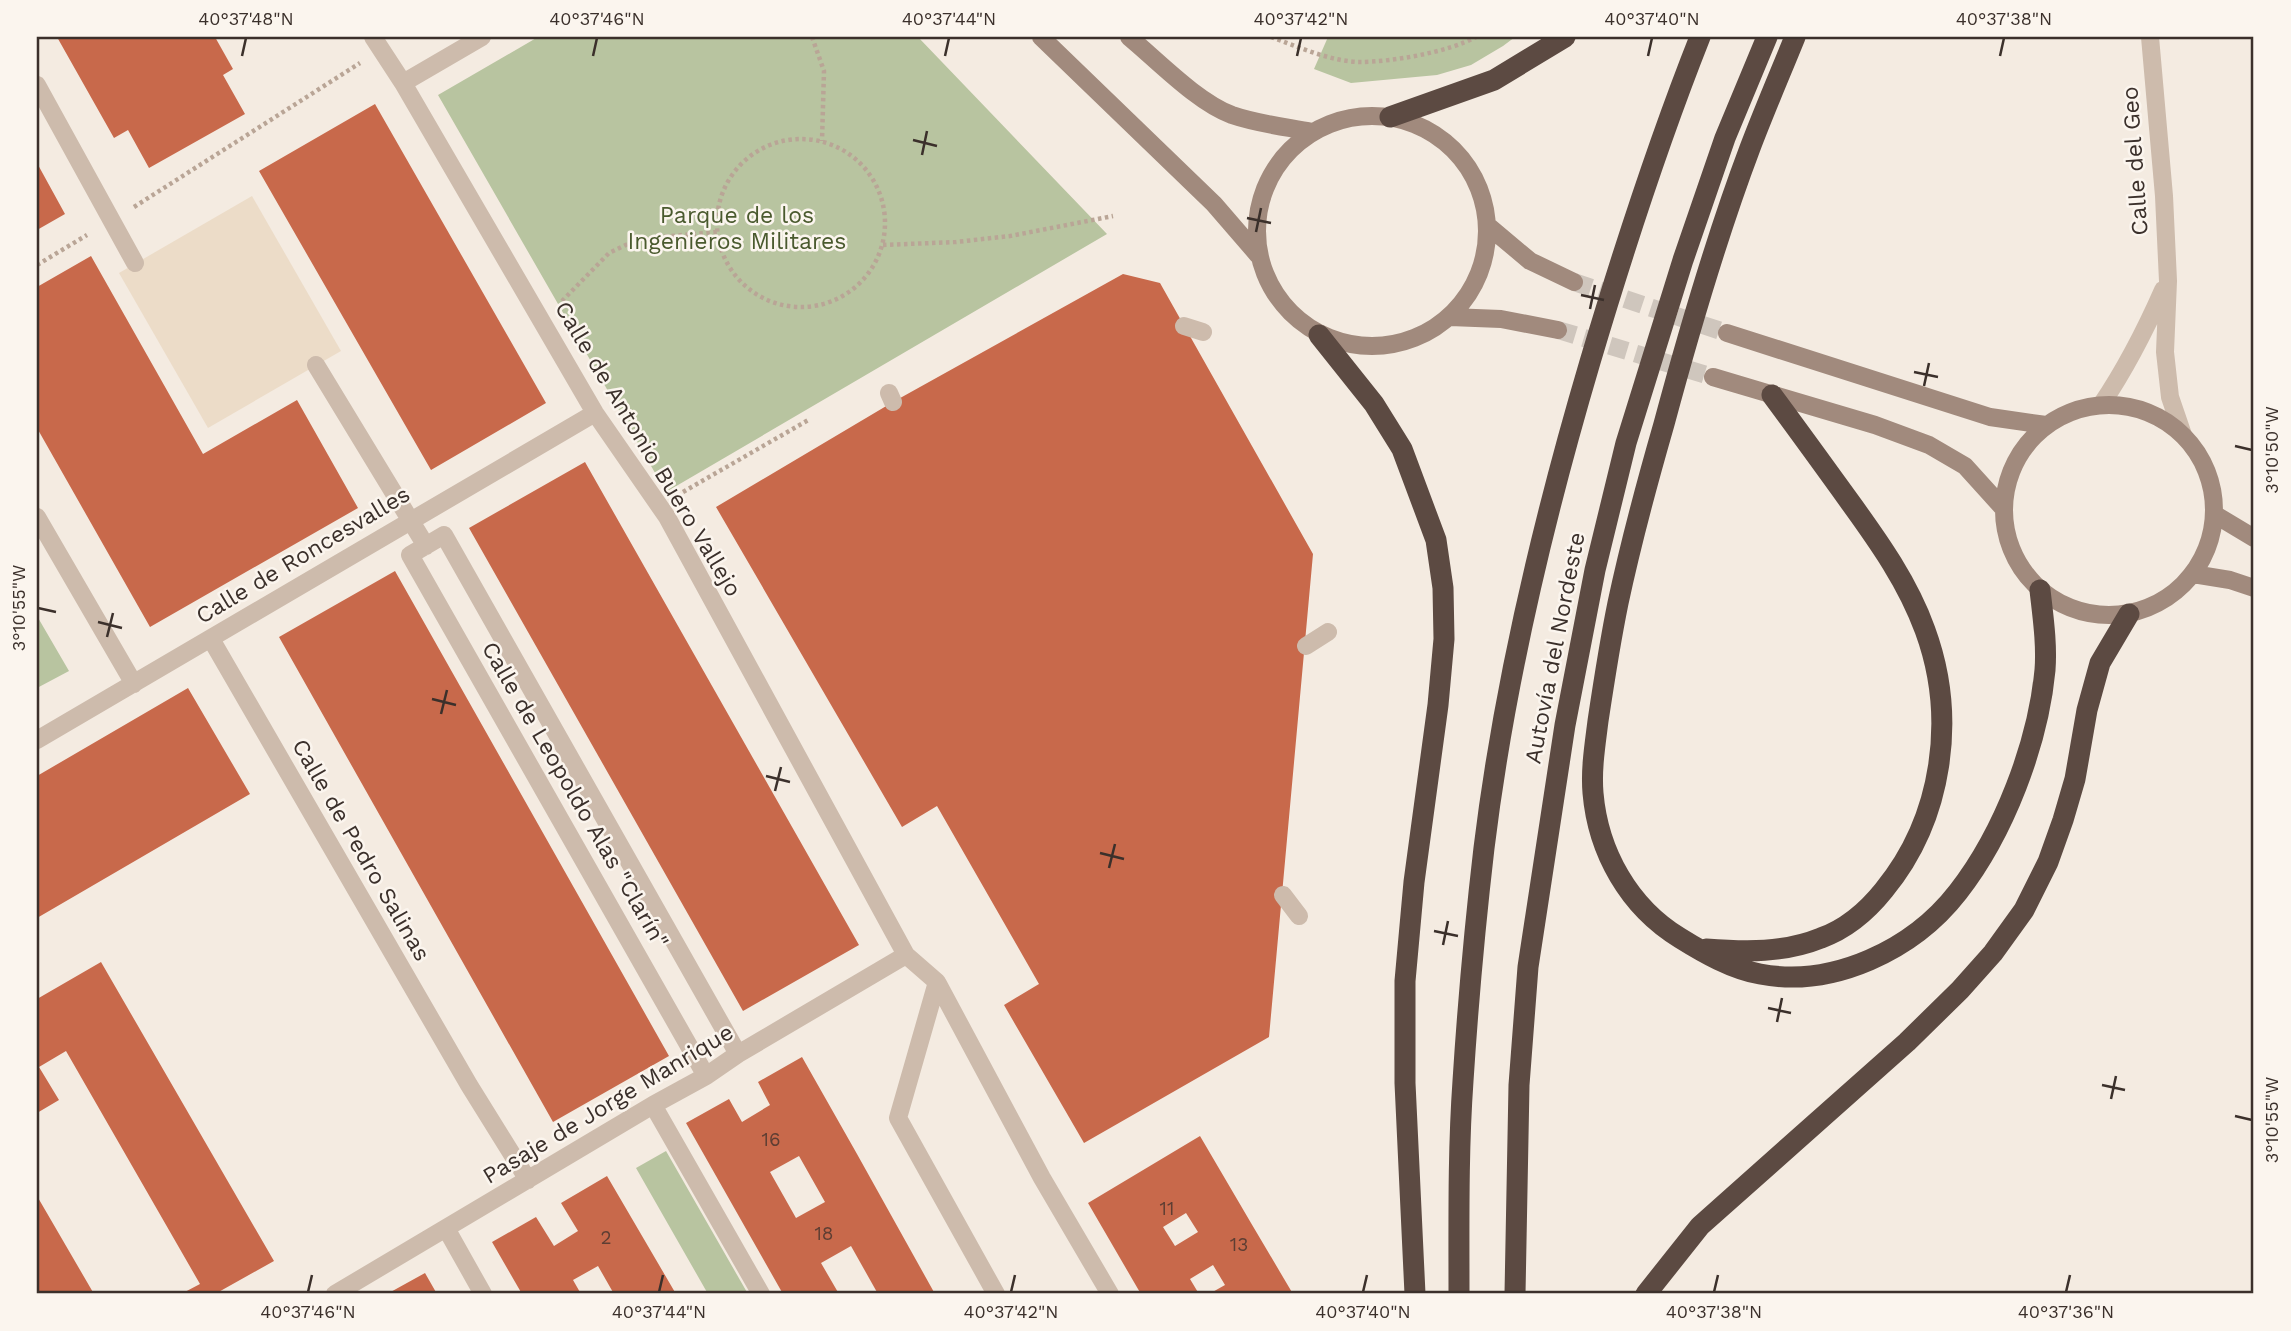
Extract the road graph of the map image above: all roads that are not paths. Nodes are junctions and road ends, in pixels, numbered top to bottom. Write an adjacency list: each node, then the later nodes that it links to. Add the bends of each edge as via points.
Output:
1 (482, 37): 10 (street)
2 (1041, 37): 15 (main road, via 1186,176)
3 (1129, 37): 13 (main road, via 1205,101 1231,115)
4 (1565, 37): 12 (highway, via 1494,80)
5 (1700, 37): 63 (highway, Autovía del Nordeste, via 1626,241 1570,431 1524,617 1485,847 1473,959 1462,1083)
6 (1767, 37): 64 (highway, Autovía del Nordeste, via 1683,260 1626,443 1595,570 1562,738 1528,967 1519,1085)
7 (1795, 37): 49 (highway, via 1745,163 1679,365 1628,556 1607,656 1593,760 1598,822 1607,855 1622,883 1666,930)
8 (2150, 37): 17 (street, Calle del Geo)
9 (377, 43): 10 (street, Calle de Antonio Buero Vallejo)
10 (403, 83): 29 (street, Calle de Antonio Buero Vallejo)
11 (37, 85): 16 (street)
12 (1390, 117): 13 (main road, via 1338,120); 14 (main road, via 1420,126 1447,142 1468,166)
13 (1312, 132): 15 (main road, via 1286,154 1268,180 1258,208)
14 (1488, 225): 18 (main road, via 1530,261); 19 (main road, via 1480,270 1471,291)
15 (1258, 255): 24 (main road, via 1280,303)
16 (135, 263)
17 (2168, 281): 28 (street, Calle del Geo, via 2140,343); 31 (street, Calle del Geo, via 2165,352 2170,397)
18 (1574, 282)
19 (1450, 317): 21 (main road, via 1501,319); 24 (main road, via 1427,334 1373,348 1345,345)
20 (1184, 326): 22 (street)
21 (1558, 330)
22 (1203, 332)
23 (1727, 334): 30 (main road, via 1990,417)
24 (1319, 335): 62 (highway, via 1374,404 1402,449 1436,540 1443,588 1438,705 1405,981)
25 (316, 365): 35 (street)
26 (1713, 377): 27 (main road)
27 (1772, 395): 32 (main road, via 1929,445 1965,466); 49 (highway, via 1877,540 1913,599 1935,663 1942,704 1937,780 1911,852 1874,903 1849,923 1823,938 1792,947 1762,951)
28 (2101, 405): 30 (main road, via 2072,411); 31 (main road, via 2130,407 2159,417)
29 (595, 413): 35 (street, Calle de Roncesvalles); 50 (street, Calle de Antonio Buero Vallejo, via 659,506)
30 (2046, 425): 32 (main road, via 2024,448 2009,476)
31 (2183, 435): 33 (main road, via 2201,458 2211,485)
32 (2003, 508): 40 (main road, via 2012,553)
33 (2214, 514): 36 (main road); 38 (main road, via 2208,546)
34 (37, 517): 45 (street)
35 (411, 520): 37 (street); 43 (street, Calle de Roncesvalles)
36 (2254, 538)
37 (426, 546): 52 (street, Calle de Leopoldo Alas "Clarín", via 444,535); 53 (street, Calle de Leopoldo Alas "Clarín", via 410,555)
38 (2193, 574): 39 (main road); 41 (main road, via 2164,600)
39 (2254, 588)
40 (2040, 590): 41 (main road, via 2077,610); 49 (highway, via 2045,666 2031,740 1978,863 1939,913 1917,932 1869,960 1814,976 1758,974)
41 (2129, 614): 65 (highway, via 2100,663 2063,820 2024,910 1961,990 1699,1226)
42 (1328, 632): 44 (street)
43 (211, 639): 45 (street, Calle de Roncesvalles); 55 (street, Calle de Pedro Salinas)
44 (1306, 646)
45 (134, 684): 46 (street, Calle de Roncesvalles)
46 (37, 740)
47 (1283, 895): 48 (street)
48 (1299, 916)
49 (1695, 948)
50 (906, 955): 51 (street, Calle de Antonio Buero Vallejo); 52 (street, Pasaje de Jorge Manrique)
51 (937, 982): 60 (street, via 898,1118); 61 (street, Calle de Antonio Buero Vallejo)
52 (738, 1054): 53 (street, Pasaje de Jorge Manrique)
53 (706, 1076): 54 (street, Pasaje de Jorge Manrique)
54 (653, 1105): 55 (street, Pasaje de Jorge Manrique); 59 (street)
55 (528, 1180): 56 (street, Pasaje de Jorge Manrique)
56 (447, 1230): 57 (street, Pasaje de Jorge Manrique); 58 (street)
57 (335, 1294)
58 (483, 1294)
59 (761, 1294)
60 (996, 1294)
61 (1110, 1294)
62 (1415, 1294)
63 (1459, 1294)
64 (1515, 1294)
65 (1646, 1294)

